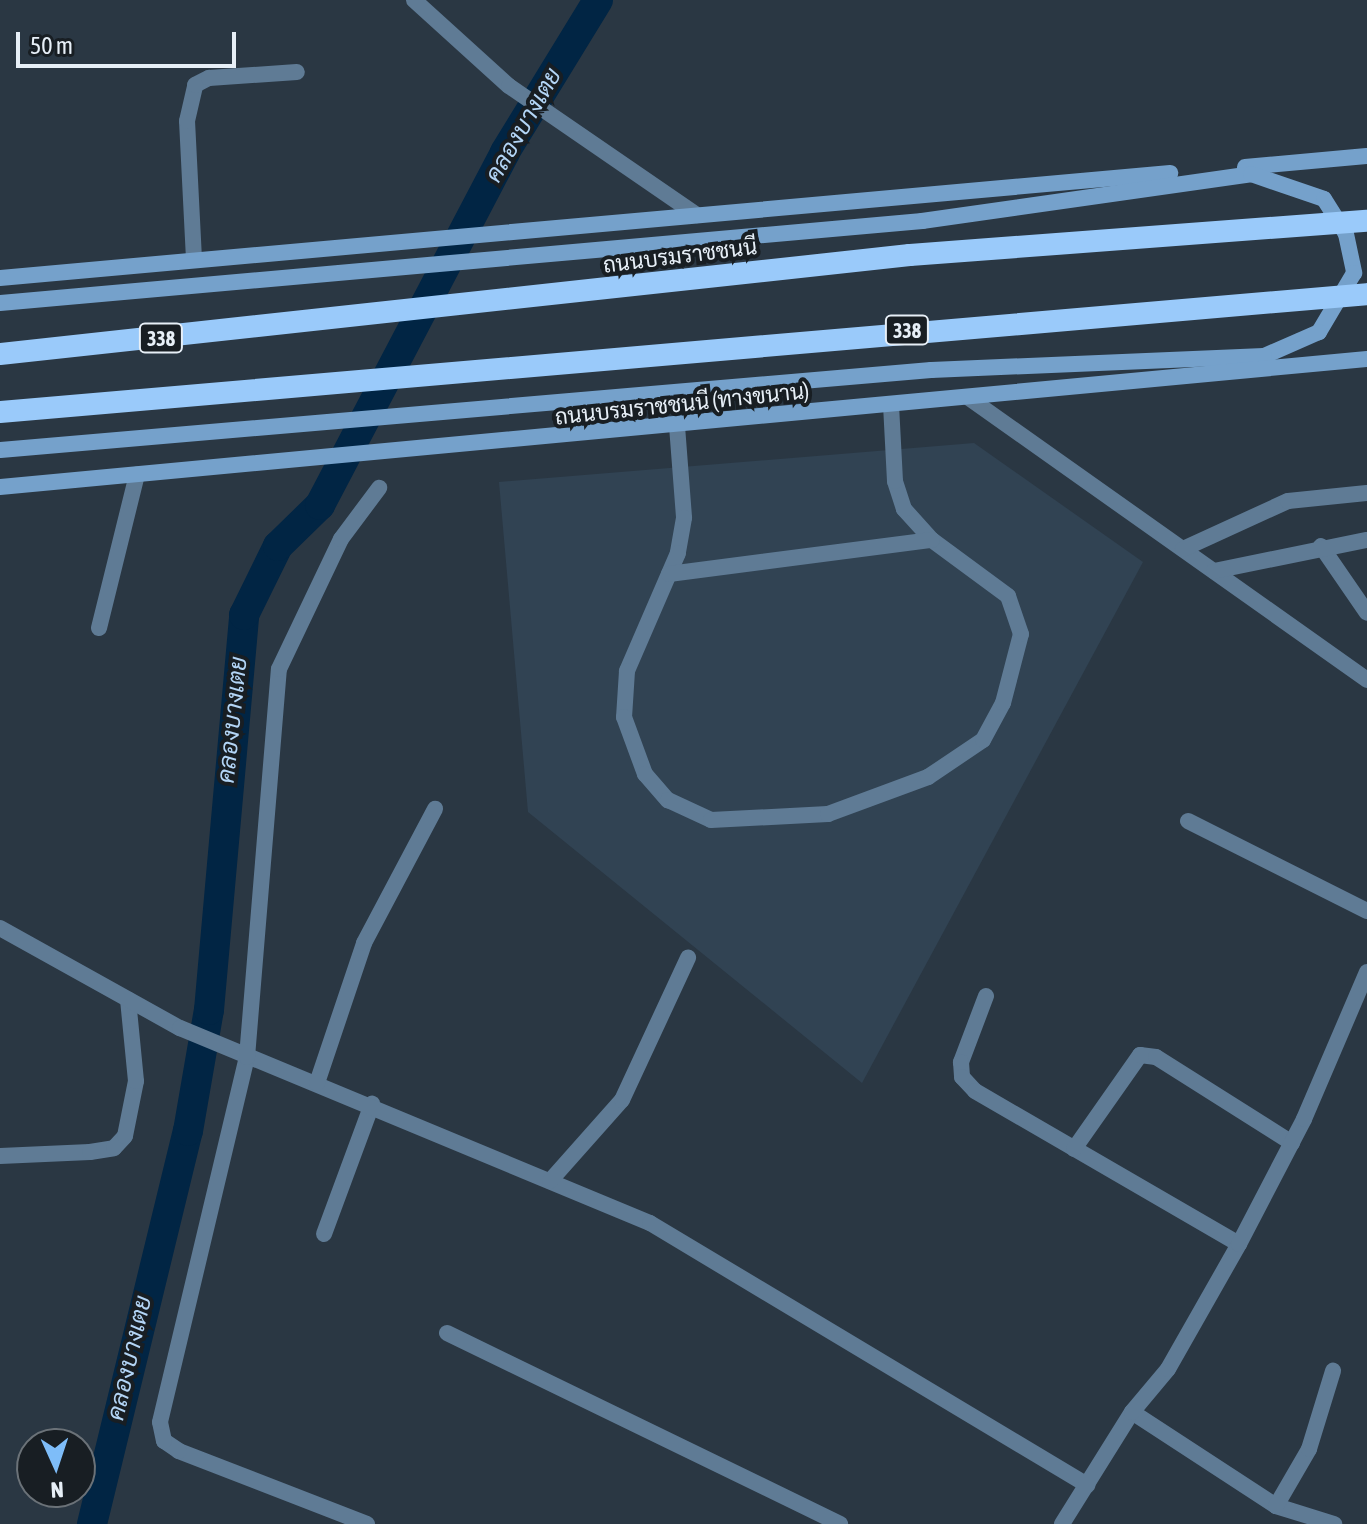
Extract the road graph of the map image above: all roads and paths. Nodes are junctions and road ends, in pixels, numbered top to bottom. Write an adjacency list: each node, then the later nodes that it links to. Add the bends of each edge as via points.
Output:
1 (414, 0): 4 (street, via 509,86)
2 (297, 72): 6 (street, via 209,78 195,85 187,121)
3 (1367, 156): 4 (main road)
4 (697, 215): 6 (main road)
5 (1367, 221): 10 (highway, ถนนบรมราชชนนี / 338, via 910,255 494,305)
6 (194, 259): 7 (main road)
7 (0, 278)
8 (1367, 294): 14 (highway, 338)
9 (0, 303): 16 (main road, via 922,221 1251,174 1324,199 1346,234 1354,273 1319,332 1264,356 931,370)
10 (0, 354)
11 (1367, 359): 12 (main road, ถนนบรมราชชนนี (ทางขนาน))
12 (969, 398): 13 (main road, ถนนบรมราชชนนี (ทางขนาน)); 24 (street)
13 (891, 405): 15 (main road, ถนนบรมราชชนนี (ทางขนาน)); 21 (street, via 895,481 904,509)
14 (0, 412)
15 (677, 426): 17 (main road, ถนนบรมราชชนนี (ทางขนาน)); 26 (street, via 684,518)
16 (0, 450)
17 (137, 475): 18 (main road, ถนนบรมราชชนนี (ทางขนาน)); 28 (street)
18 (0, 487)
19 (379, 488): 38 (street, via 341,539 279,669)
20 (1367, 493): 24 (street, via 1288,501)
21 (932, 540): 26 (street); 26 (street, via 1008,596 1021,634 1003,703 983,740 928,777 828,814 711,820 668,800 645,774 624,717 627,671)
22 (1367, 540): 23 (street)
23 (1321, 546): 25 (street); 27 (street)
24 (1183, 549): 25 (street)
25 (1214, 571): 29 (street)
26 (669, 574)
27 (1367, 613)
28 (99, 628)
29 (1367, 680)
30 (435, 809): 39 (street, via 364,943)
31 (1188, 821): 32 (street)
32 (1367, 911)
33 (0, 928): 37 (street)
34 (688, 958): 44 (street, via 622,1100)
35 (1367, 972): 41 (street)
36 (986, 996): 42 (street, via 962,1077)
37 (128, 999): 38 (street); 43 (street, via 136,1081 125,1136 114,1148 90,1152)
38 (247, 1057): 39 (street); 52 (street, via 163,1400 164,1441)
39 (317, 1083): 40 (street)
40 (372, 1104): 44 (street); 45 (street)
41 (1292, 1143): 42 (street, via 1156,1057 1140,1055); 46 (street)
42 (1074, 1149): 46 (street)
43 (0, 1156)
44 (550, 1181): 50 (street, via 712,1255)
45 (324, 1234)
46 (1239, 1244): 49 (street, via 1168,1369)
47 (447, 1333): 53 (street)
48 (1333, 1371): 51 (street, via 1309,1449)
49 (1132, 1412): 50 (street); 51 (street)
50 (1087, 1485): 54 (street)
51 (1276, 1506): 55 (street)
52 (362, 1523)
53 (840, 1524)
54 (1062, 1524)
55 (1334, 1524)

